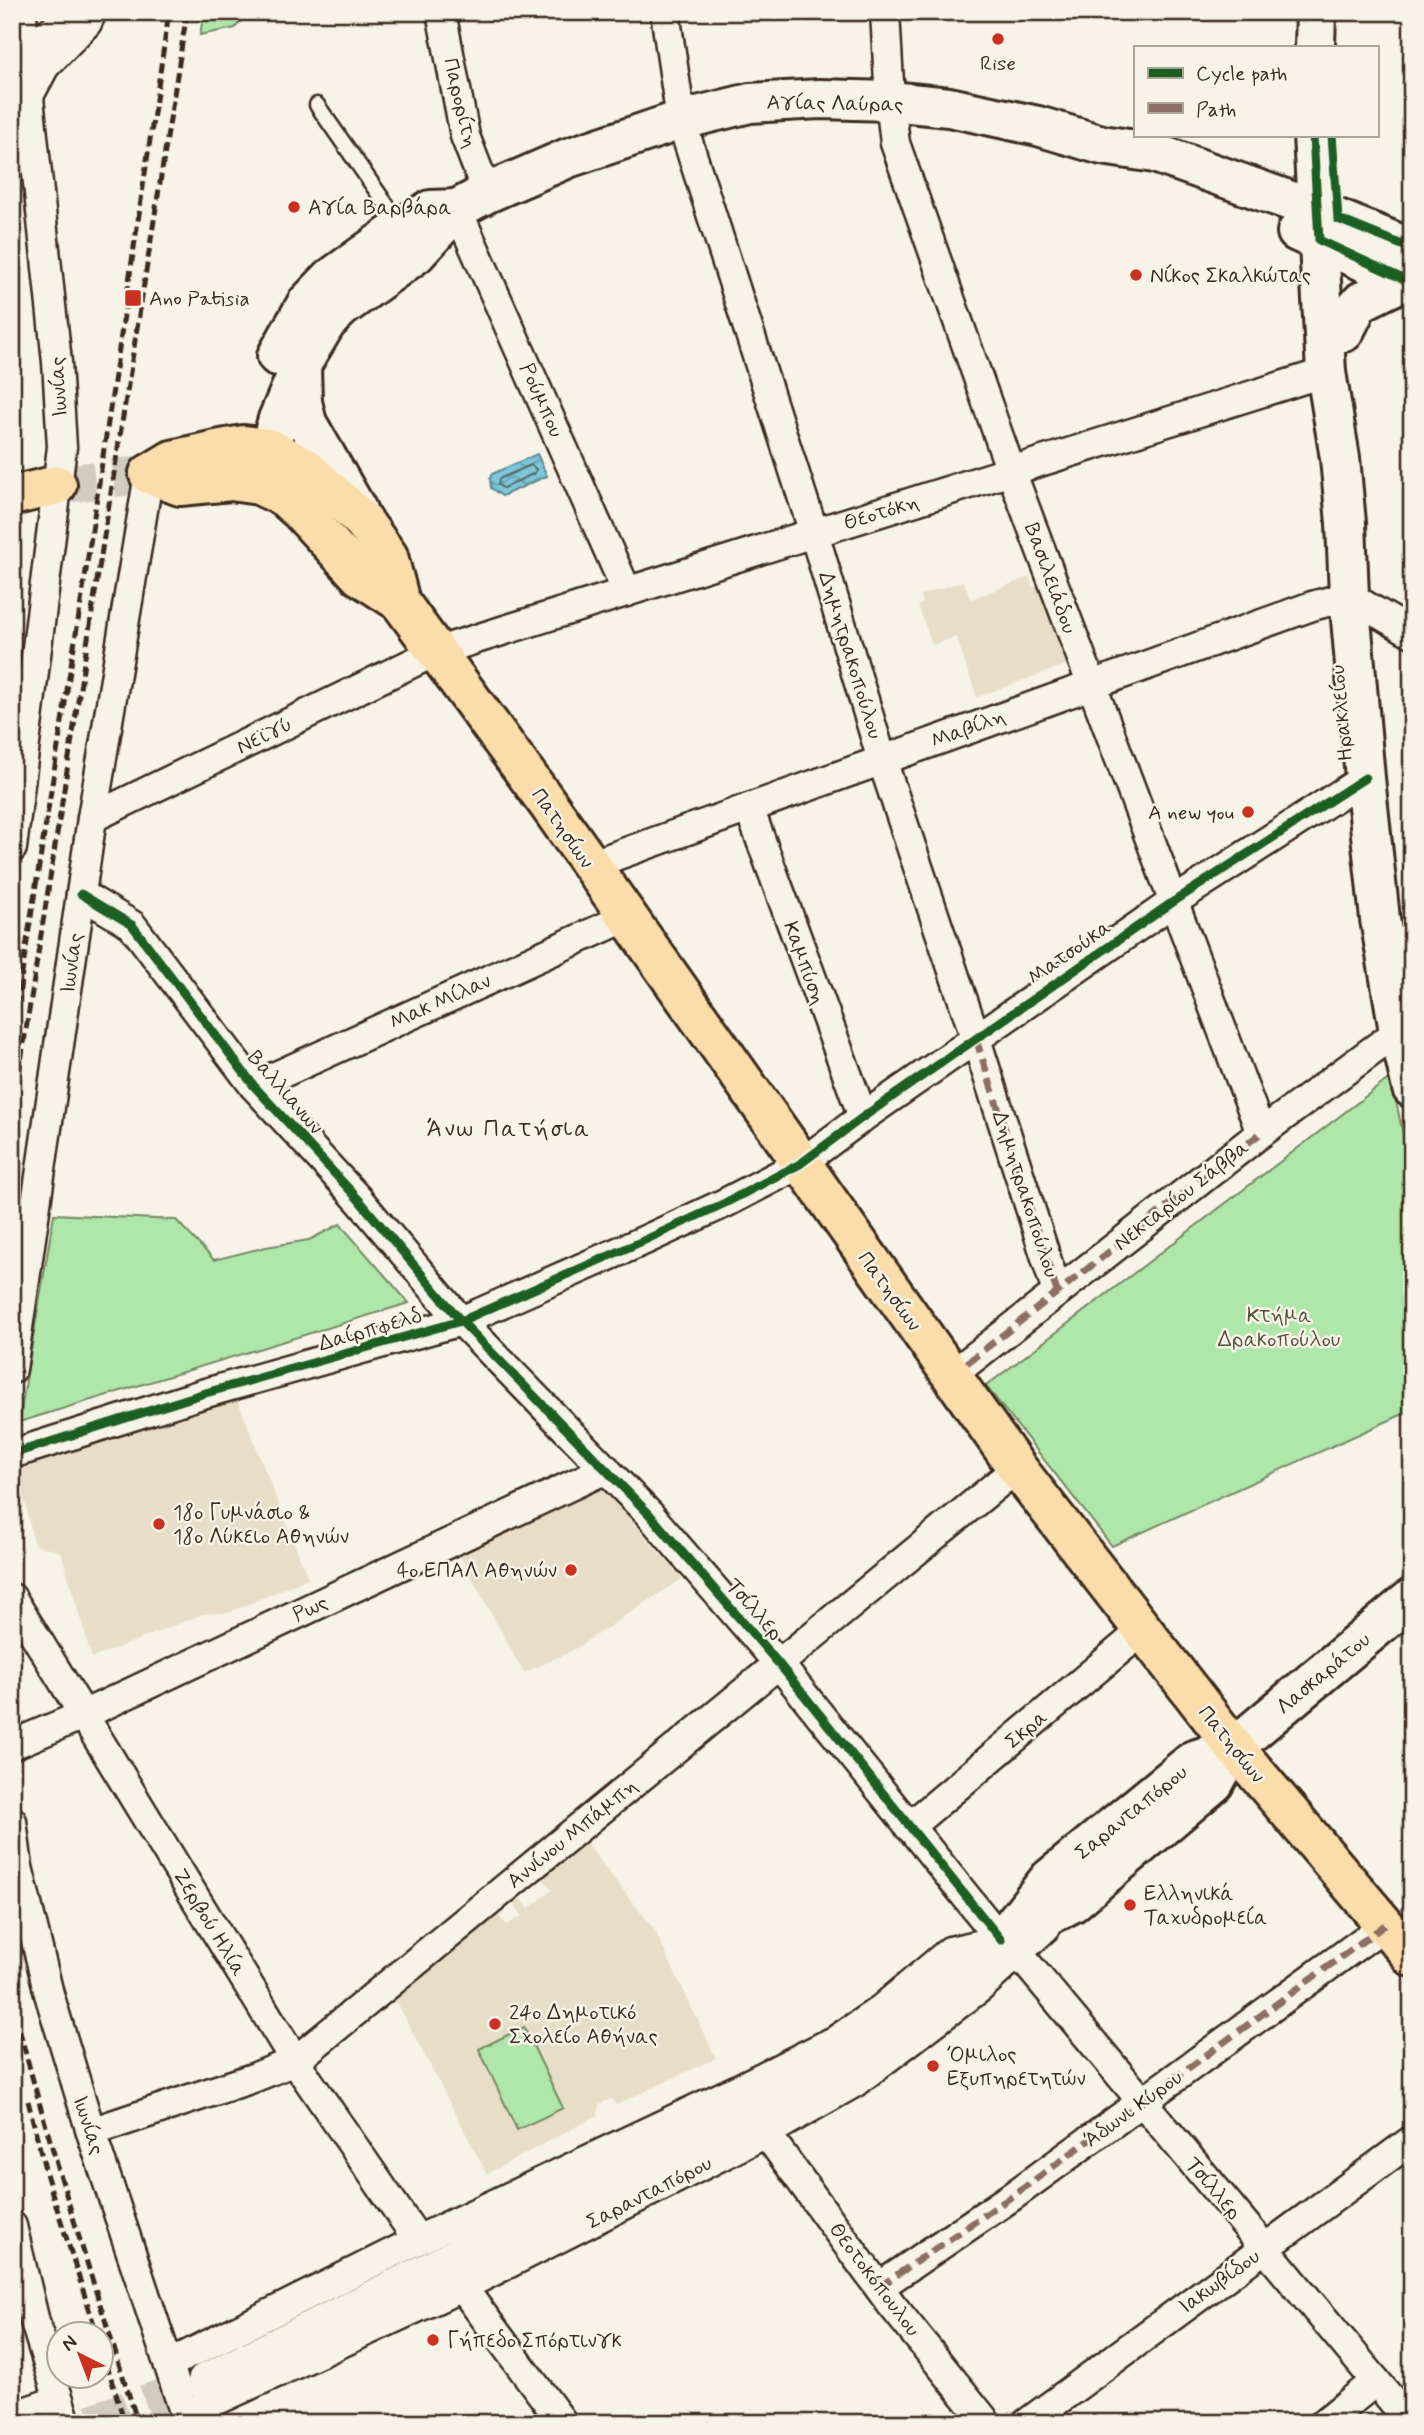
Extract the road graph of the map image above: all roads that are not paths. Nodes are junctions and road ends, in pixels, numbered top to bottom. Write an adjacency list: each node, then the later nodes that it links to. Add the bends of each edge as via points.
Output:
1 (22, 12): 7 (street, Ιωνίας)
2 (80, 12): 7 (street)
3 (92, 12): 8 (street, via 88,23 45,66)
4 (441, 12): 17 (street, Παρορίτη, via 465,136)
5 (665, 12): 11 (street, Δημητρακοπούλου)
6 (885, 12): 9 (street, Βασιλειάδου)
7 (16, 53): 8 (street, Ιωνίας)
8 (30, 94): 29 (street, Ιωνίας, via 57,362 62,447)
9 (890, 101): 11 (street, Αγίας Λαύρας, via 750,103); 15 (street, Αγίας Λαύρας, via 962,110); 26 (street, Βασιλειάδου, via 895,144)
10 (317, 104): 18 (lane)
11 (681, 120): 17 (street, Αγίας Λαύρας, via 568,158); 32 (street, Δημητρακοπούλου)
12 (1311, 136): 16 (street, via 1301,156 1283,172)
13 (1312, 136): 19 (street, Ηρακλείου)
14 (1332, 136): 19 (street, Ηρακλείου)
15 (1101, 145): 16 (street, Αγίας Λαύρας, via 1155,153); 19 (street, Αγίας Λαύρας, via 1143,176)
16 (1217, 174): 19 (street, Αγίας Λαύρας)
17 (472, 201): 18 (street, Αγίας Λαύρας, via 430,210); 22 (street, Αγίας Λαύρας, via 416,254 332,316); 33 (street, Ρούμπου)
18 (402, 227): 24 (street, Αγίας Λαύρας, via 331,278 307,303 256,404)
19 (1328, 230): 20 (street, Αγίας Λαύρας); 21 (street, Ηρακλείου); 23 (street, Ηρακλείου)
20 (1410, 271): 21 (street, via 1362,301)
21 (1344, 332): 25 (street, Ηρακλείου, via 1347,383)
22 (301, 365): 24 (street, Αγίας Λαύρας, via 278,419); 31 (street, via 307,423)
23 (1326, 372): 25 (street, Ηρακλείου); 26 (street, Θεοτόκη)
24 (256, 446): 27 (main road, via 172,460); 28 (street, Αγίας Λαύρας); 31 (main road, Πατησίων, via 305,467)
25 (1340, 458): 34 (street, Ηρακλείου)
26 (1011, 471): 32 (street, Θεοτόκη); 38 (street, Βασιλειάδου)
27 (149, 474): 28 (main road, via 180,486); 42 (street, Ιωνίας)
28 (245, 483): 35 (main road, Πατησίων, via 284,497 360,576)
29 (57, 485): 30 (main road); 43 (street, Ιωνίας)
30 (12, 496)
31 (363, 521): 35 (main road, Πατησίων, via 388,556)
32 (814, 533): 33 (street, Θεοτόκη); 39 (street, Δημητρακοπούλου)
33 (627, 592): 37 (street, Θεοτόκη)
34 (1349, 596): 36 (street); 38 (street, Μαβίλη); 40 (street, Ηρακλείου)
35 (400, 602): 37 (main road, Πατησίων)
36 (1412, 633)
37 (436, 652): 42 (street, Νεϊγύ); 44 (main road, Πατησίων)
38 (1090, 684): 39 (street, Μαβίλη); 46 (street, Βασιλειάδου)
39 (882, 760): 41 (street, Μαβίλη); 48 (street, Δημητρακοπούλου)
40 (1365, 778): 46 (street, Ματσούκα); 49 (street, Ηρακλείου, via 1380,919)
41 (749, 808): 44 (street, Μαβίλη); 52 (street, Καμπύση)
42 (92, 818): 45 (street, Ιωνίας)
43 (12, 848)
44 (590, 865): 47 (main road, Πατησίων)
45 (81, 894): 50 (street, Βαλλιανων, via 132,925); 58 (street, Ιωνίας)
46 (1173, 902): 48 (street, Ματσούκα); 53 (street, Βασιλειάδου)
47 (627, 917): 50 (street, Μακ Μίλαν); 54 (main road, Πατησίων)
48 (976, 1039): 52 (street, Ματσούκα); 55 (street, Δημητρακοπούλου)
49 (1404, 1041): 51 (street, Ηρακλείου); 53 (street, Νεκταρίου Σάββα)
50 (254, 1086): 56 (street, Βαλλιανων)
51 (1412, 1088)
52 (863, 1117): 54 (street, Ματσούκα)
53 (1261, 1133): 55 (street, Νεκταρίου Σάββα)
54 (800, 1164): 56 (street, Δαίρπφελδ, via 657,1235); 60 (main road, Πατησίων)
55 (1057, 1292): 57 (street, Νεκταρίου Σάββα)
56 (461, 1321): 59 (street, Δαίρπφελδ, via 202,1394); 61 (street, Τσίλλερ)
57 (967, 1363)
58 (12, 1369)
59 (12, 1454)
60 (1017, 1468): 64 (main road, Πατησίων); 65 (street, Αννίνου Μπάμπη)
61 (606, 1469): 65 (street, Τσίλλερ); 66 (street, Ρως)
62 (12, 1598): 66 (street, Ζερβού Ηλία)
63 (1412, 1598): 68 (street, Λασκαράτου)
64 (1142, 1631): 68 (main road, Πατησίων); 70 (street, Σκρα)
65 (779, 1664): 70 (street, Τσίλλερ); 73 (street, Αννίνου Μπάμπη)
66 (83, 1715): 67 (street, Ρως); 73 (street, Ζερβού Ηλία)
67 (12, 1745)
68 (1234, 1747): 71 (main road, Πατησίων); 72 (street, Σαρανταπόρου, via 1214,1783 1072,1903); 72 (street, Σαρανταπόρου, via 1194,1760 1049,1879)
69 (12, 1821): 75 (street, Ιωνίας, via 18,1867 49,1994)
70 (909, 1827): 72 (street, Τσίλλερ)
71 (1404, 1945): 74 (street, Άδωνι Κύρου)
72 (1009, 1946): 74 (street, Τσίλλερ); 76 (street, Σαρανταπόρου, via 981,1987 854,2083); 79 (street, Σαρανταπόρου, via 950,1951 836,2040); 87 (street, Σαρανταπόρου, via 843,2064)
73 (295, 2061): 75 (street, Αννίνου Μπάμπη); 79 (street, Ζερβού Ηλία)
74 (1142, 2102): 80 (street, Τσίλλερ); 82 (street, Άδωνι Κύρου)
75 (91, 2132): 85 (street, Ιωνίας)
76 (766, 2133): 81 (street, Σαρανταπόρου); 82 (street, Θεοτοκόπουλου)
77 (1412, 2140): 80 (street, Ιακωβίδου)
78 (12, 2226): 84 (street)
79 (418, 2239): 85 (street, Σαρανταπόρου)
80 (1265, 2248): 86 (street, Τσίλλερ); 93 (street, Ιακωβίδου)
81 (462, 2287): 90 (street, Σαρανταπόρου); 91 (street)
82 (878, 2287): 92 (street, Θεοτοκόπουλου)
83 (12, 2301): 84 (street)
84 (35, 2322): 88 (street)
85 (169, 2364): 90 (street, Ιωνίας)
86 (1376, 2381): 94 (street); 95 (street, Τσίλλερ)
87 (207, 2382)
88 (62, 2411): 89 (street)
89 (12, 2416)
90 (186, 2419)
91 (564, 2423)
92 (987, 2423)
93 (1027, 2423)
94 (1324, 2423)
95 (1411, 2423)

